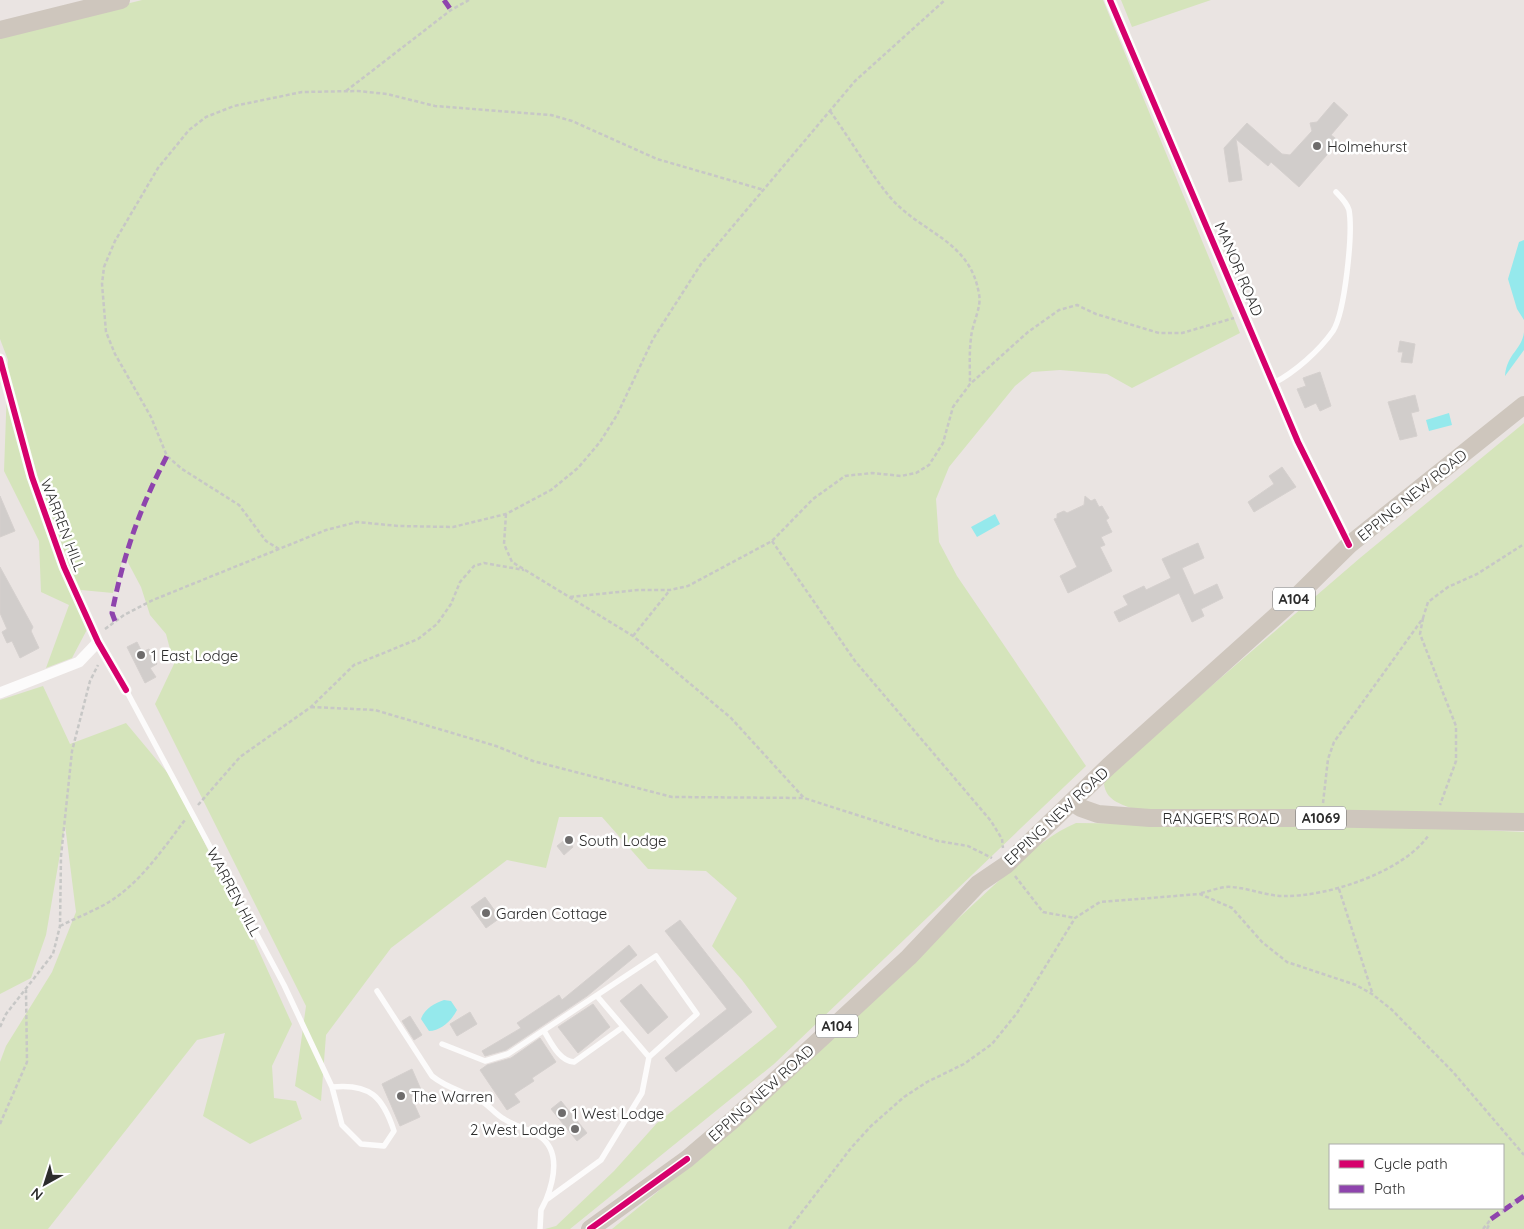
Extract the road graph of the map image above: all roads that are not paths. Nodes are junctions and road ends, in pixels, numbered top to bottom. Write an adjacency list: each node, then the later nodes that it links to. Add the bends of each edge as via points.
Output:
1 (121, 0): 3 (main road)
2 (1110, 0): 6 (street, MANOR ROAD)
3 (0, 30)
4 (1336, 192): 6 (lane, via 1348,209 1350,232 1347,268 1334,328 1320,349 1291,374)
5 (0, 359): 9 (street, WARREN HILL, via 32,477 64,567)
6 (1274, 383): 8 (street, MANOR ROAD, via 1298,442)
7 (1524, 405): 8 (main road, EPPING NEW ROAD / A104)
8 (1349, 545): 12 (main road, EPPING NEW ROAD / A104, via 1287,606)
9 (100, 642): 10 (street, WARREN HILL); 11 (street, via 79,662)
10 (126, 690): 20 (lane, WARREN HILL, via 284,985)
11 (0, 693)
12 (1072, 802): 13 (main road, RANGER'S ROAD / A1069, via 1098,814 1150,818); 23 (main road, EPPING NEW ROAD / A104, via 1006,865 978,884 902,963 720,1130 687,1159)
13 (1524, 822)
14 (377, 991): 21 (lane, via 432,1076 444,1086 480,1100 504,1120 540,1136 550,1146 553,1182)
15 (597, 996): 16 (lane); 17 (lane); 19 (lane, via 656,956 697,1014)
16 (623, 1026): 17 (lane, via 574,1062 562,1057); 19 (lane)
17 (544, 1031): 18 (lane, via 508,1054 484,1061)
18 (442, 1044)
19 (649, 1056): 21 (lane, via 642,1093 601,1160)
20 (332, 1087): 20 (lane, WARREN HILL, via 351,1085 373,1092 388,1112 394,1131 384,1146 361,1144 342,1125)
21 (546, 1200): 22 (lane, via 541,1210)
22 (540, 1229)
23 (590, 1229)

